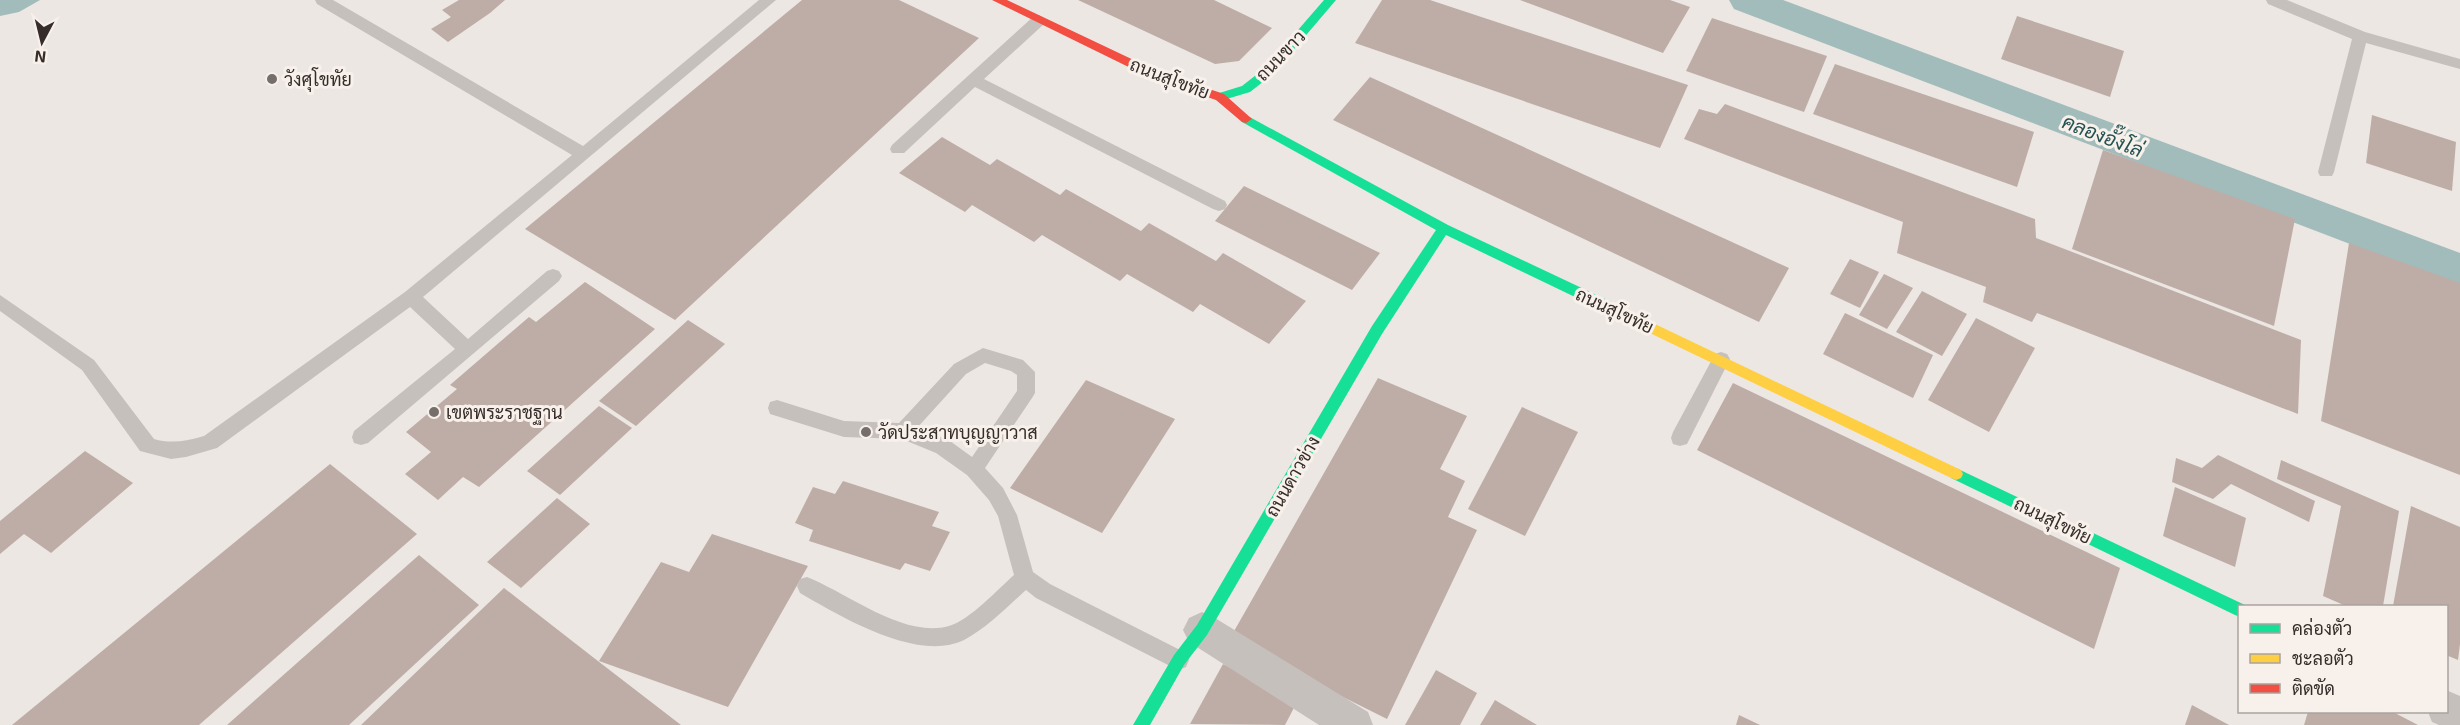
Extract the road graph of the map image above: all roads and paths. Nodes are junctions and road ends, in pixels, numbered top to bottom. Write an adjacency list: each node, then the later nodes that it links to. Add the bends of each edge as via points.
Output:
1 (322, 0): 12 (lane)
2 (769, 0): 12 (lane)
3 (998, 0): 6 (street, ถนนสุโขทัย)
4 (1330, 0): 10 (street, ถนนขาว, via 1269,71 1246,89)
5 (2273, 0): 7 (lane)
6 (1039, 20): 9 (lane); 10 (street, ถนนสุโขทัย, via 1155,75)
7 (2360, 36): 8 (lane); 13 (lane)
8 (2460, 64)
9 (973, 80): 11 (lane); 14 (lane)
10 (1220, 97): 15 (street, ถนนสุโขทัย, via 1245,119)
11 (898, 149)
12 (582, 153): 17 (lane)
13 (2326, 172)
14 (1219, 205)
15 (1444, 228): 20 (street, ถนนสุโขทัย); 29 (street, ถนนดาวข่าง, via 1377,330)
16 (553, 276): 19 (lane)
17 (411, 297): 18 (lane, via 210,442 182,452 147,445 88,365); 19 (lane)
18 (0, 302)
19 (467, 350): 23 (lane)
20 (1721, 359): 24 (lane); 28 (street, ถนนสุโขทัย)
21 (777, 408): 22 (lane, via 844,429)
22 (903, 431): 25 (lane, via 943,447); 25 (lane, via 960,369 983,355 1017,364 1026,372 1026,393)
23 (361, 437)
24 (1680, 438)
25 (974, 469): 26 (lane, via 996,494 1007,515)
26 (1025, 578): 27 (lane, via 983,616 949,636 905,633 839,605); 30 (lane, via 1043,591)
27 (807, 586)
28 (2238, 609)
29 (1202, 630): 30 (street, ถนนดาวข่าง); 32 (street)
30 (1179, 660): 31 (street, ถนนดาวข่าง)
31 (1141, 725)
32 (1354, 725)

